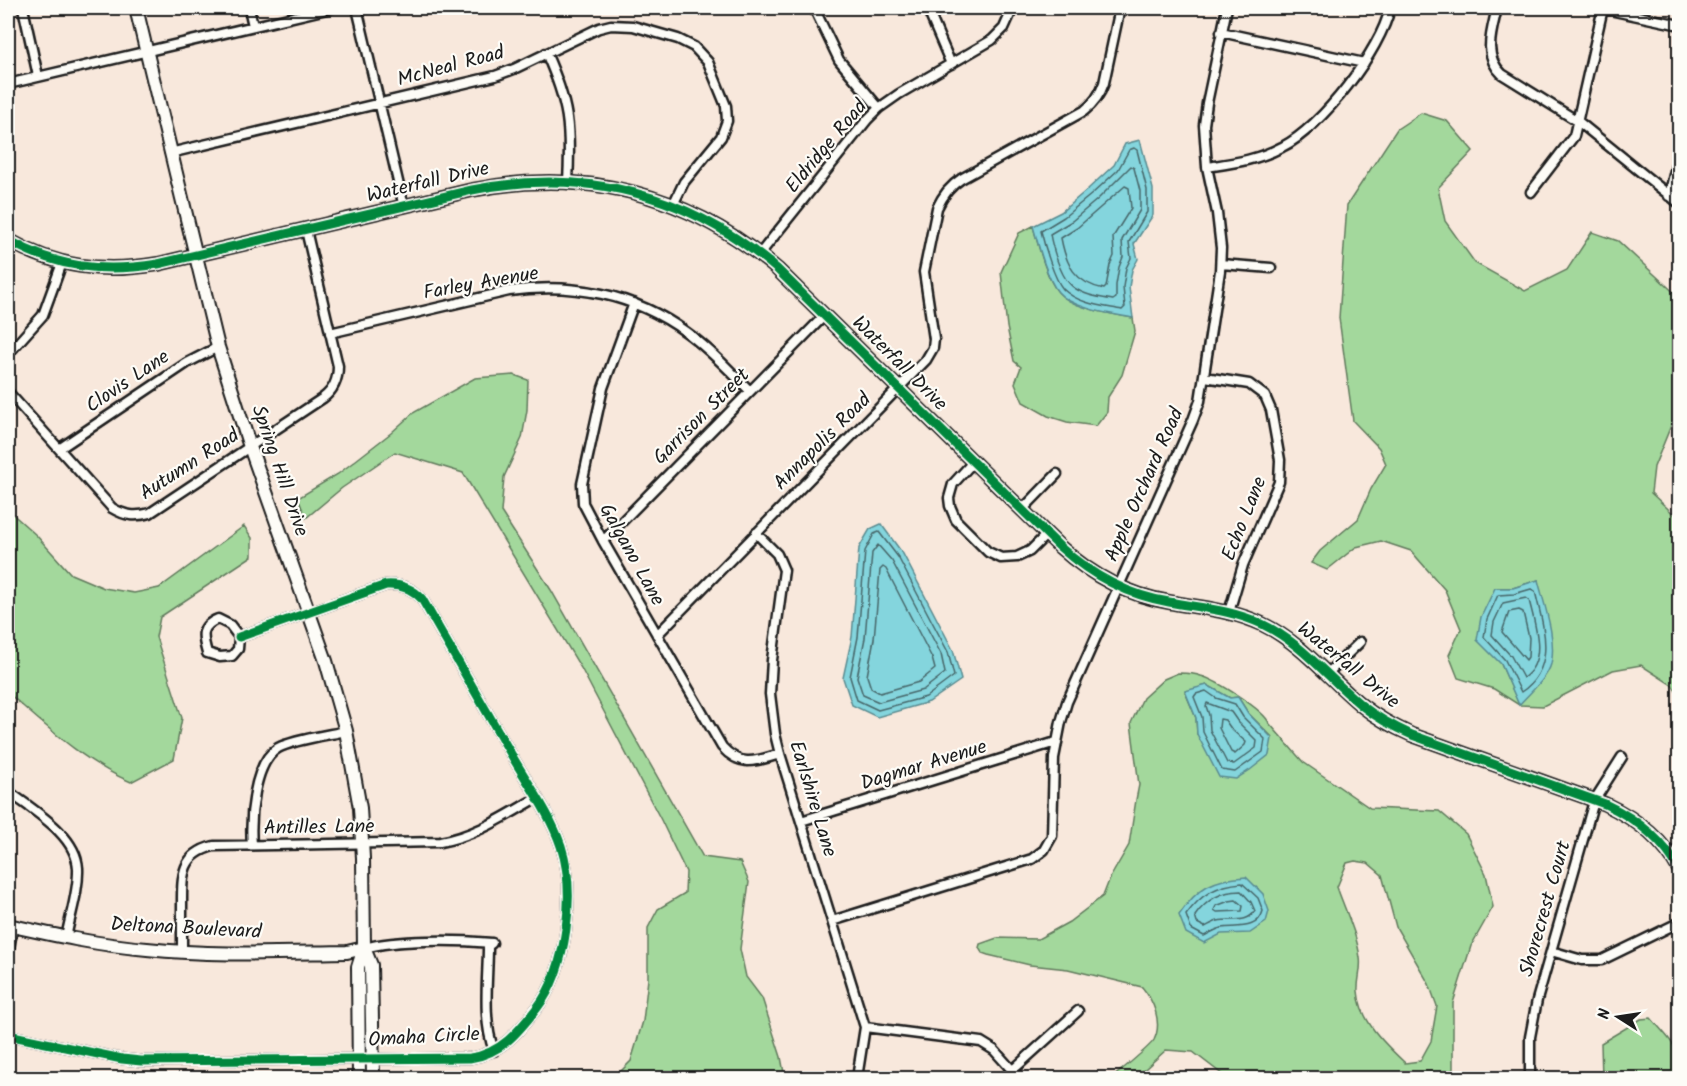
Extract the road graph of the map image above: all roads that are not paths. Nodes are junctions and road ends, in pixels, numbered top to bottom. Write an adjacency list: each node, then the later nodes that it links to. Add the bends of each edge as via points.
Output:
1 (23, 8): 21 (street)
2 (136, 8): 17 (street, Spring Hill Drive)
3 (249, 8): 15 (street)
4 (331, 8): 15 (street)
5 (357, 8): 23 (street)
6 (814, 8): 24 (street, via 839,60)
7 (927, 8): 20 (street)
8 (1013, 8): 20 (street, Eldridge Road, via 998,34)
9 (1120, 8): 48 (street, Annapolis Road, via 1104,82 1091,105 961,179 941,199 924,272 933,348)
10 (1227, 8): 16 (street, Apple Orchard Road)
11 (1390, 8): 19 (street, via 1377,43)
12 (1497, 8): 25 (street, via 1489,49 1492,63)
13 (1602, 8): 14 (street); 25 (street)
14 (1680, 25)
15 (253, 26): 17 (street)
16 (1221, 32): 19 (street); 28 (street, Apple Orchard Road, via 1207,103)
17 (146, 51): 21 (street); 27 (street, Spring Hill Drive)
18 (546, 53): 23 (street, McNeal Road, via 495,75); 29 (street, via 560,85 569,122); 33 (street, McNeal Road, via 599,28 623,25 686,42 708,62 724,100 727,121 721,137 684,182)
19 (1364, 63): 28 (street, via 1321,118 1297,139 1258,158)
20 (951, 64): 24 (street, Eldridge Road)
21 (38, 76): 22 (street)
22 (8, 84)
23 (380, 103): 27 (street, McNeal Road); 34 (street)
24 (879, 108): 37 (street, Eldridge Road)
25 (1579, 122): 30 (street, via 1569,145); 31 (street)
26 (1680, 149): 31 (street)
27 (170, 153): 38 (street, Spring Hill Drive)
28 (1207, 167): 40 (street, Apple Orchard Road, via 1220,231)
29 (568, 182): 33 (street, Waterfall Drive, via 627,190); 34 (street, Waterfall Drive, via 494,186)
30 (1531, 192)
31 (1669, 196): 32 (street)
32 (1680, 204)
33 (674, 205): 37 (street, Waterfall Drive, via 720,228)
34 (404, 207): 35 (street, Waterfall Drive)
35 (306, 230): 38 (street, Waterfall Drive); 44 (street)
36 (8, 240): 39 (street, Waterfall Drive)
37 (759, 255): 43 (street, Waterfall Drive)
38 (195, 256): 39 (street, Waterfall Drive, via 122,269); 45 (street, Spring Hill Drive)
39 (62, 263): 46 (street, via 43,315)
40 (1221, 264): 41 (street); 47 (street, Apple Orchard Road)
41 (1271, 268)
42 (634, 303): 44 (street, Farley Avenue, via 593,291 529,288); 49 (street, Farley Avenue, via 687,333); 58 (street, Galgano Lane, via 603,388 582,484 586,512)
43 (824, 316): 48 (street, Waterfall Drive); 49 (street, Garrison Street)
44 (330, 333): 51 (street, Autumn Road, via 338,366 332,389)
45 (218, 347): 51 (street, Spring Hill Drive); 52 (street, Clovis Lane, via 187,363)
46 (8, 354)
47 (1205, 377): 59 (street, Apple Orchard Road, via 1193,420); 60 (street, Echo Lane, via 1249,384 1265,396 1280,460 1280,482 1243,565)
48 (899, 389): 53 (street, Waterfall Drive); 56 (street, Annapolis Road)
49 (750, 391): 58 (street, Garrison Street)
50 (8, 392): 52 (street, Autumn Road)
51 (250, 447): 52 (street, Autumn Road, via 150,513 134,516 112,508); 61 (street, Spring Hill Drive)
52 (59, 449)
53 (973, 462): 55 (street, Waterfall Drive); 57 (street, via 953,484 950,506 956,520 988,552 1001,558 1017,558)
54 (1057, 474): 55 (street)
55 (1022, 510): 57 (street, Waterfall Drive)
56 (756, 533): 62 (street, Annapolis Road); 68 (street, Earlshire Lane, via 777,554 784,570 770,694)
57 (1047, 534): 59 (street, Waterfall Drive, via 1086,569)
58 (603, 541): 62 (street, Galgano Lane)
59 (1118, 587): 60 (street, Waterfall Drive, via 1149,598); 67 (street, Apple Orchard Road, via 1067,702)
60 (1229, 612): 65 (street, Waterfall Drive, via 1278,633)
61 (309, 613): 63 (street, Omaha Circle); 66 (street, Spring Hill Drive); 71 (street, Omaha Circle, via 386,585 402,585 417,593)
62 (657, 635): 68 (street, Galgano Lane, via 728,754 751,761)
63 (239, 638): 63 (street, Omaha Circle, via 238,649 232,656 220,657 207,653 204,632 208,623 218,619)
64 (1360, 642): 65 (street)
65 (1328, 673): 72 (street, Waterfall Drive, via 1361,705 1395,727)
66 (346, 731): 74 (street, Spring Hill Drive); 75 (street, via 285,745 271,753 255,793)
67 (1056, 742): 73 (street, Dagmar Avenue); 77 (street, Apple Orchard Road, via 1052,836 1039,855)
68 (780, 753): 73 (street, Earlshire Lane)
69 (1622, 757): 72 (street, Shorecrest Court)
70 (8, 791): 80 (street, via 61,833 74,851 78,877)
71 (537, 798): 74 (street, Antilles Lane, via 484,829 453,840); 88 (street, Omaha Circle, via 566,864 563,941 555,975 540,1003 505,1044)
72 (1594, 801): 76 (street, Waterfall Drive, via 1620,811 1646,828); 82 (street, Shorecrest Court)
73 (801, 821): 77 (street, Earlshire Lane)
74 (363, 844): 75 (street, Antilles Lane); 81 (street, Spring Hill Drive)
75 (252, 845): 83 (street, Antilles Lane, via 206,848 188,861 182,878)
76 (1680, 871)
77 (832, 921): 86 (street, Earlshire Lane)
78 (1680, 922): 82 (street, via 1602,960 1582,960)
79 (10, 925): 80 (street, Deltona Boulevard); 84 (street)
80 (66, 938): 83 (street, Deltona Boulevard)
81 (364, 948): 83 (street, Deltona Boulevard, via 347,952); 88 (street, via 378,944 492,943 488,946 488,1011 489,1038); 89 (street, Spring Hill Drive, via 371,965); 90 (street, Spring Hill Drive, via 358,967)
82 (1551, 951): 96 (street, Shorecrest Court, via 1532,1017)
83 (182, 952)
84 (8, 954)
85 (1078, 1011): 91 (street)
86 (865, 1027): 91 (street, via 981,1042); 94 (street, Earlshire Lane)
87 (8, 1035): 90 (street, Omaha Circle, via 141,1062)
88 (494, 1051): 89 (street, Omaha Circle, via 470,1058)
89 (373, 1059): 90 (street, Omaha Circle); 93 (street, Spring Hill Drive)
90 (359, 1060): 92 (street, Spring Hill Drive)
91 (1012, 1070): 95 (street)
92 (359, 1078)
93 (373, 1078)
94 (857, 1078)
95 (1004, 1078)
96 (1530, 1078)

